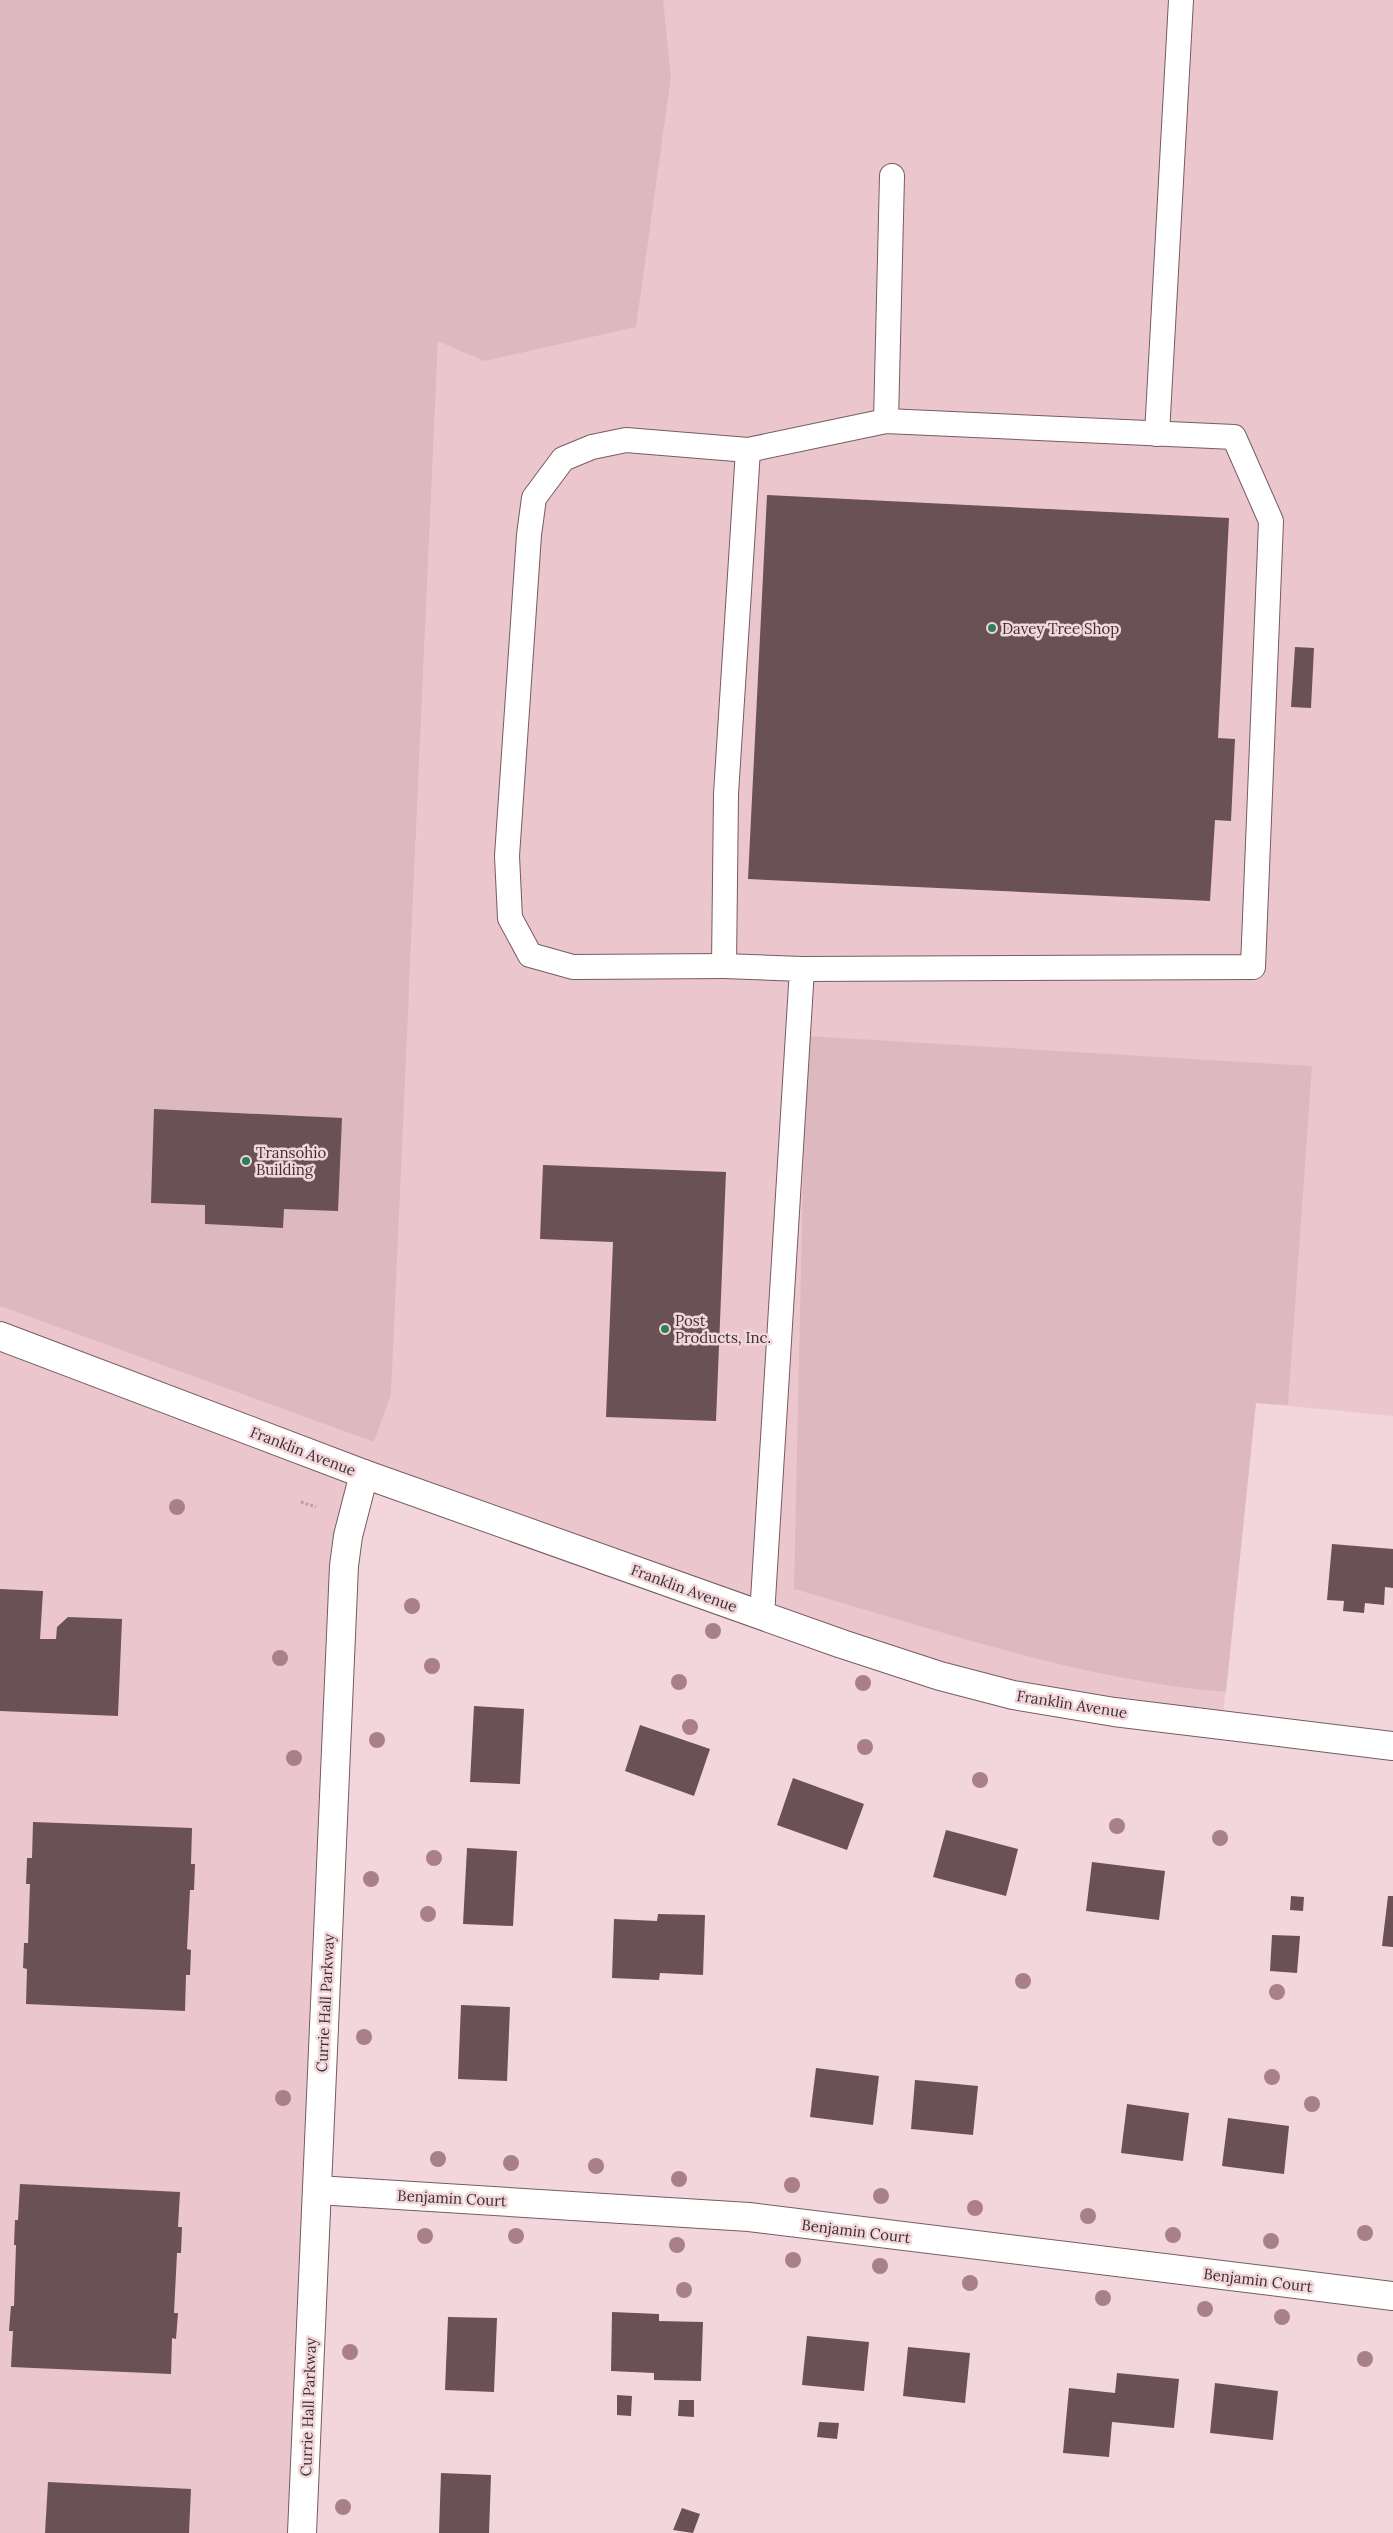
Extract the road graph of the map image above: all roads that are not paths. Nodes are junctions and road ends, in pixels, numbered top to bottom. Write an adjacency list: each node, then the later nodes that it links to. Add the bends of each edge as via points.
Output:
1 (1181, 0): 4 (lane)
2 (892, 176): 3 (lane)
3 (886, 421): 4 (lane); 5 (lane)
4 (1157, 434): 7 (lane, via 1234,437 1271,521 1253,967)
5 (748, 450): 6 (lane, via 726,794); 6 (lane, via 626,440 592,447 563,459 534,498 528,534 507,856 510,918 530,954 573,967)
6 (724, 966): 7 (lane)
7 (802, 969): 10 (lane)
8 (0, 1336): 9 (street, Franklin Avenue)
9 (364, 1474): 10 (street, Franklin Avenue); 12 (street, Currie Hall Parkway, via 350,1526 344,1566)
10 (762, 1616): 11 (street, Franklin Avenue, via 933,1673 1013,1695 1114,1712)
11 (1393, 1746)
12 (317, 2190): 13 (street, Benjamin Court, via 749,2218); 14 (street, Currie Hall Parkway)
13 (1393, 2296)
14 (302, 2533)

